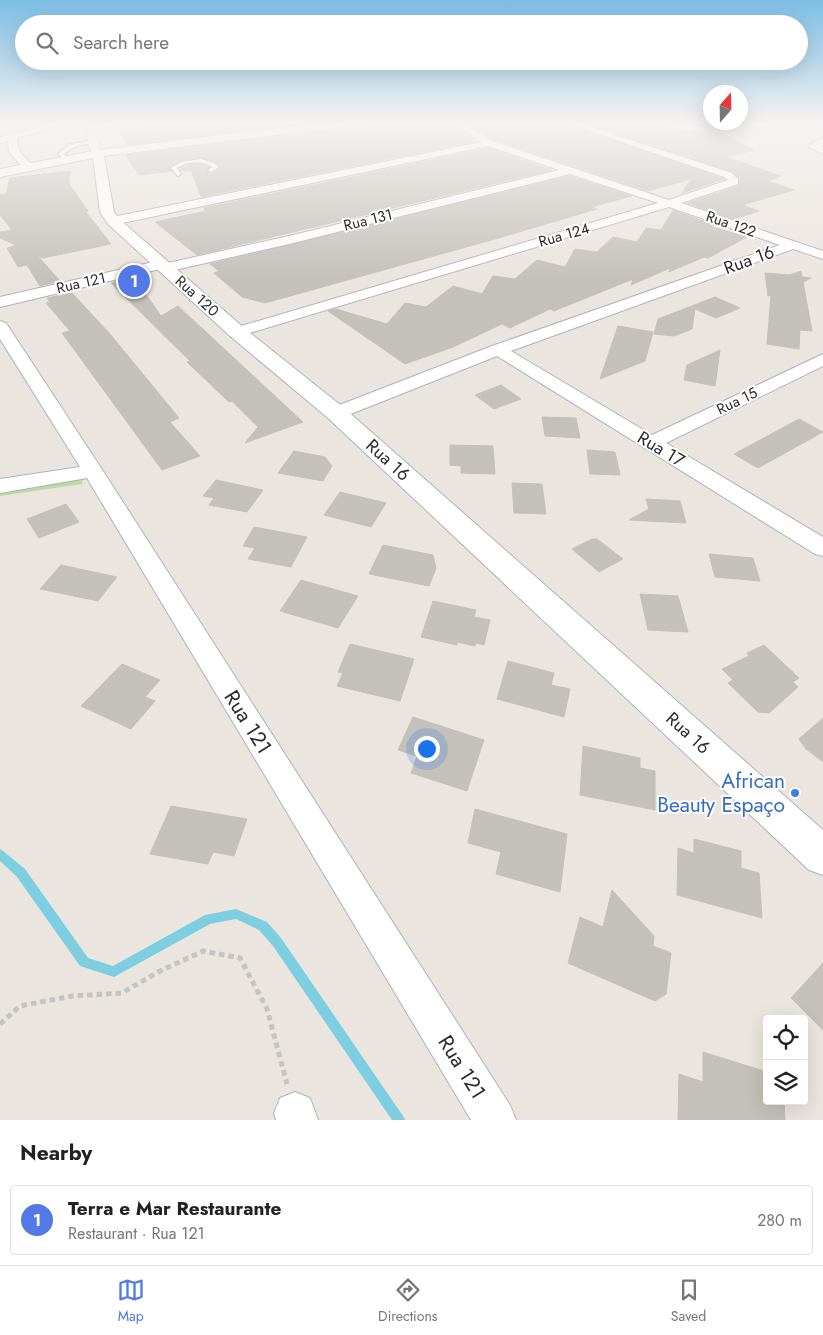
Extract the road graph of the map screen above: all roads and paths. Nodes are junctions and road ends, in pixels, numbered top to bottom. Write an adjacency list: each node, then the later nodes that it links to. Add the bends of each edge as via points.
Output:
1 (101, 174): 7 (street, Rua 120, via 107,212)
2 (339, 174): 7 (street)
3 (554, 174): 10 (street, Rua 131, via 289,240)
4 (584, 174): 6 (street)
5 (726, 174): 6 (street, Rua 124, via 734,181 729,185)
6 (670, 203): 8 (street, Rua 122); 13 (street, Rua 124)
7 (114, 221): 10 (street, Rua 120)
8 (792, 245): 9 (street, Rua 16); 14 (street, Rua 16)
9 (823, 255)
10 (164, 266): 11 (street, Rua 121); 13 (street, Rua 120)
11 (0, 302)
12 (0, 326): 18 (street, Rua 121)
13 (237, 332): 16 (street, Rua 120)
14 (498, 350): 16 (street, Rua 16); 17 (street, Rua 17)
15 (823, 359): 17 (street, Rua 15)
16 (336, 413): 21 (street, Rua 16)
17 (651, 443): 20 (street, Rua 17)
18 (93, 471): 19 (street); 24 (street, Rua 121)
19 (0, 486)
20 (823, 548)
21 (823, 856)
22 (0, 1024): 23 (path, via 20,1006 72,996 122,993 203,951 240,958 267,1010)
23 (296, 1116)
24 (495, 1120)

